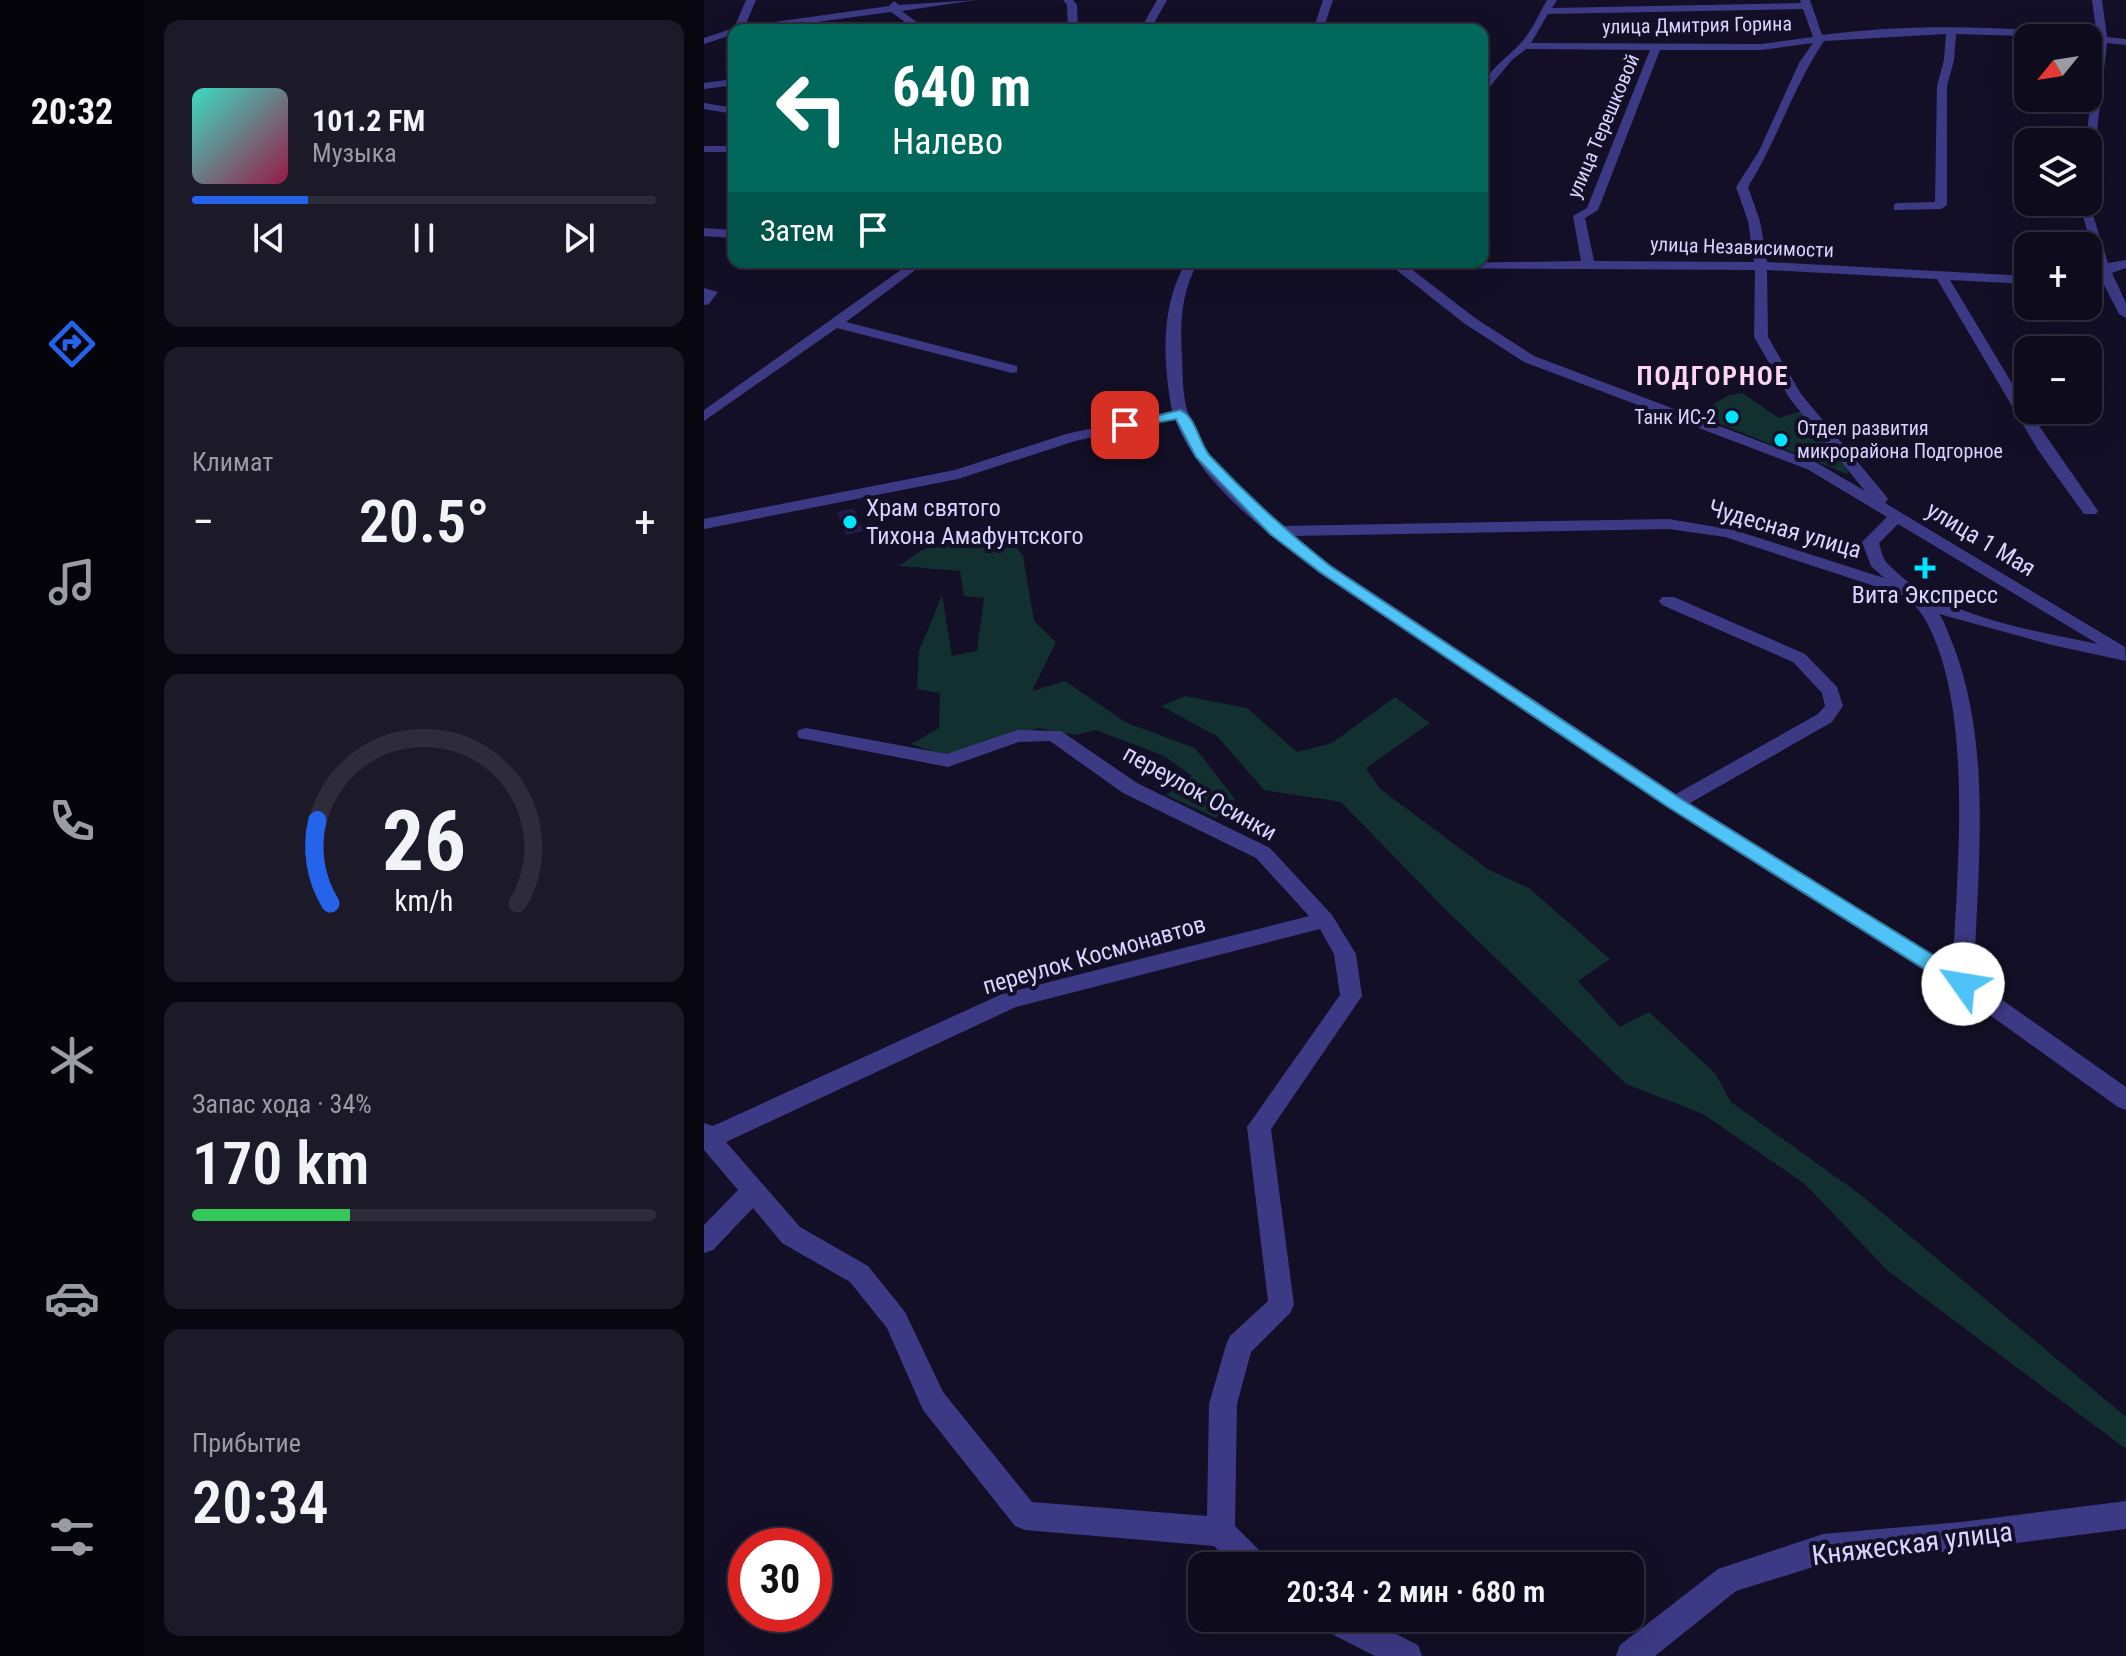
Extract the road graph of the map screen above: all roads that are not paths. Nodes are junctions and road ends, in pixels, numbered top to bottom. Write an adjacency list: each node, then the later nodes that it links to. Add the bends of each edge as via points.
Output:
1 (751, 0): 12 (street)
2 (968, 0): 10 (street)
3 (1068, 0): 15 (street)
4 (1162, 0): 16 (street)
5 (1328, 0): 17 (street)
6 (1552, 0): 11 (street)
7 (2089, 0): 8 (street)
8 (2097, 0): 18 (street)
9 (1805, 3): 11 (street); 26 (street)
10 (894, 4): 13 (street); 14 (street)
11 (1545, 11): 28 (street)
12 (741, 24)
13 (765, 24)
14 (916, 24)
15 (1073, 24)
16 (1148, 24)
17 (1320, 24)
18 (2100, 24)
19 (710, 26): 23 (street)
20 (728, 32): 23 (street)
21 (1951, 32): 22 (street, улица Дмитрия Горина); 26 (street, улица Дмитрия Горина); 37 (street, via 1942,86 1941,205)
22 (2014, 32)
23 (722, 34): 25 (street)
24 (2102, 39): 27 (street, улица Дмитрия Горина)
25 (704, 41)
26 (1819, 41): 29 (street, улица Дмитрия Горина); 44 (street, via 1742,187)
27 (2126, 42)
28 (1524, 46): 29 (street, улица Дмитрия Горина); 32 (street)
29 (1656, 47): 41 (street, улица Терешковой, via 1592,210 1579,216)
30 (728, 83): 31 (street)
31 (704, 86)
32 (1488, 86)
33 (704, 106): 34 (street)
34 (728, 110)
35 (704, 149): 36 (street)
36 (728, 149)
37 (1898, 207)
38 (2089, 216): 48 (street)
39 (704, 232): 40 (street)
40 (728, 234)
41 (1588, 263): 43 (street, улица Независимости); 44 (street, улица Независимости)
42 (2126, 264): 48 (street)
43 (1488, 265)
44 (1761, 266): 49 (street, улица Независимости); 60 (street, via 1761,337 1795,396)
45 (912, 268): 55 (street)
46 (1189, 268): 57 (street, via 1171,316)
47 (1401, 268): 60 (street, улица 1 Мая, via 1493,337 1542,366 1812,466)
48 (2105, 272): 50 (street); 54 (street)
49 (1941, 275): 51 (street, улица Независимости); 59 (street, via 2046,450)
50 (2102, 276)
51 (2014, 279)
52 (704, 292): 53 (street, via 711,292)
53 (704, 301)
54 (2126, 314)
55 (835, 323): 56 (street); 58 (street)
56 (1012, 369)
57 (1180, 414): 61 (street, via 1071,437 958,474); 62 (street, via 1201,454)
58 (704, 417)
59 (2090, 511)
60 (1896, 517): 63 (street, via 1870,542 1879,566); 65 (street, улица 1 Мая)
61 (704, 524)
62 (1275, 531): 63 (street, Чудесная улица, via 1669,524 1728,533); 67 (street)
63 (1914, 593): 65 (street, Чудесная улица, via 1943,610); 69 (street, via 1935,621 1952,667 1966,736 1969,821)
64 (1668, 601): 67 (street, via 1799,658 1831,691 1834,706 1825,718)
65 (2126, 654)
66 (806, 734): 68 (street, переулок Осинки, via 948,761 1017,736 1054,735 1130,788 1263,853)
67 (1675, 803): 69 (street)
68 (1325, 920): 71 (street, переулок Космонавтов, via 1010,1000); 75 (street, переулок Осинки, via 1345,954 1351,996 1259,1127 1281,1305 1239,1345 1223,1404)
69 (1963, 984): 70 (street)
70 (2126, 1100)
71 (706, 1136): 72 (street)
72 (752, 1192): 73 (street); 75 (street, via 791,1235 859,1274 896,1320 933,1401 1025,1516)
73 (704, 1242)
74 (2126, 1515): 79 (street, Княжеская улица, via 1823,1549 1728,1579)
75 (1221, 1532): 76 (street)
76 (1241, 1552)
77 (1360, 1632): 78 (street)
78 (1407, 1656)
79 (1631, 1656)

